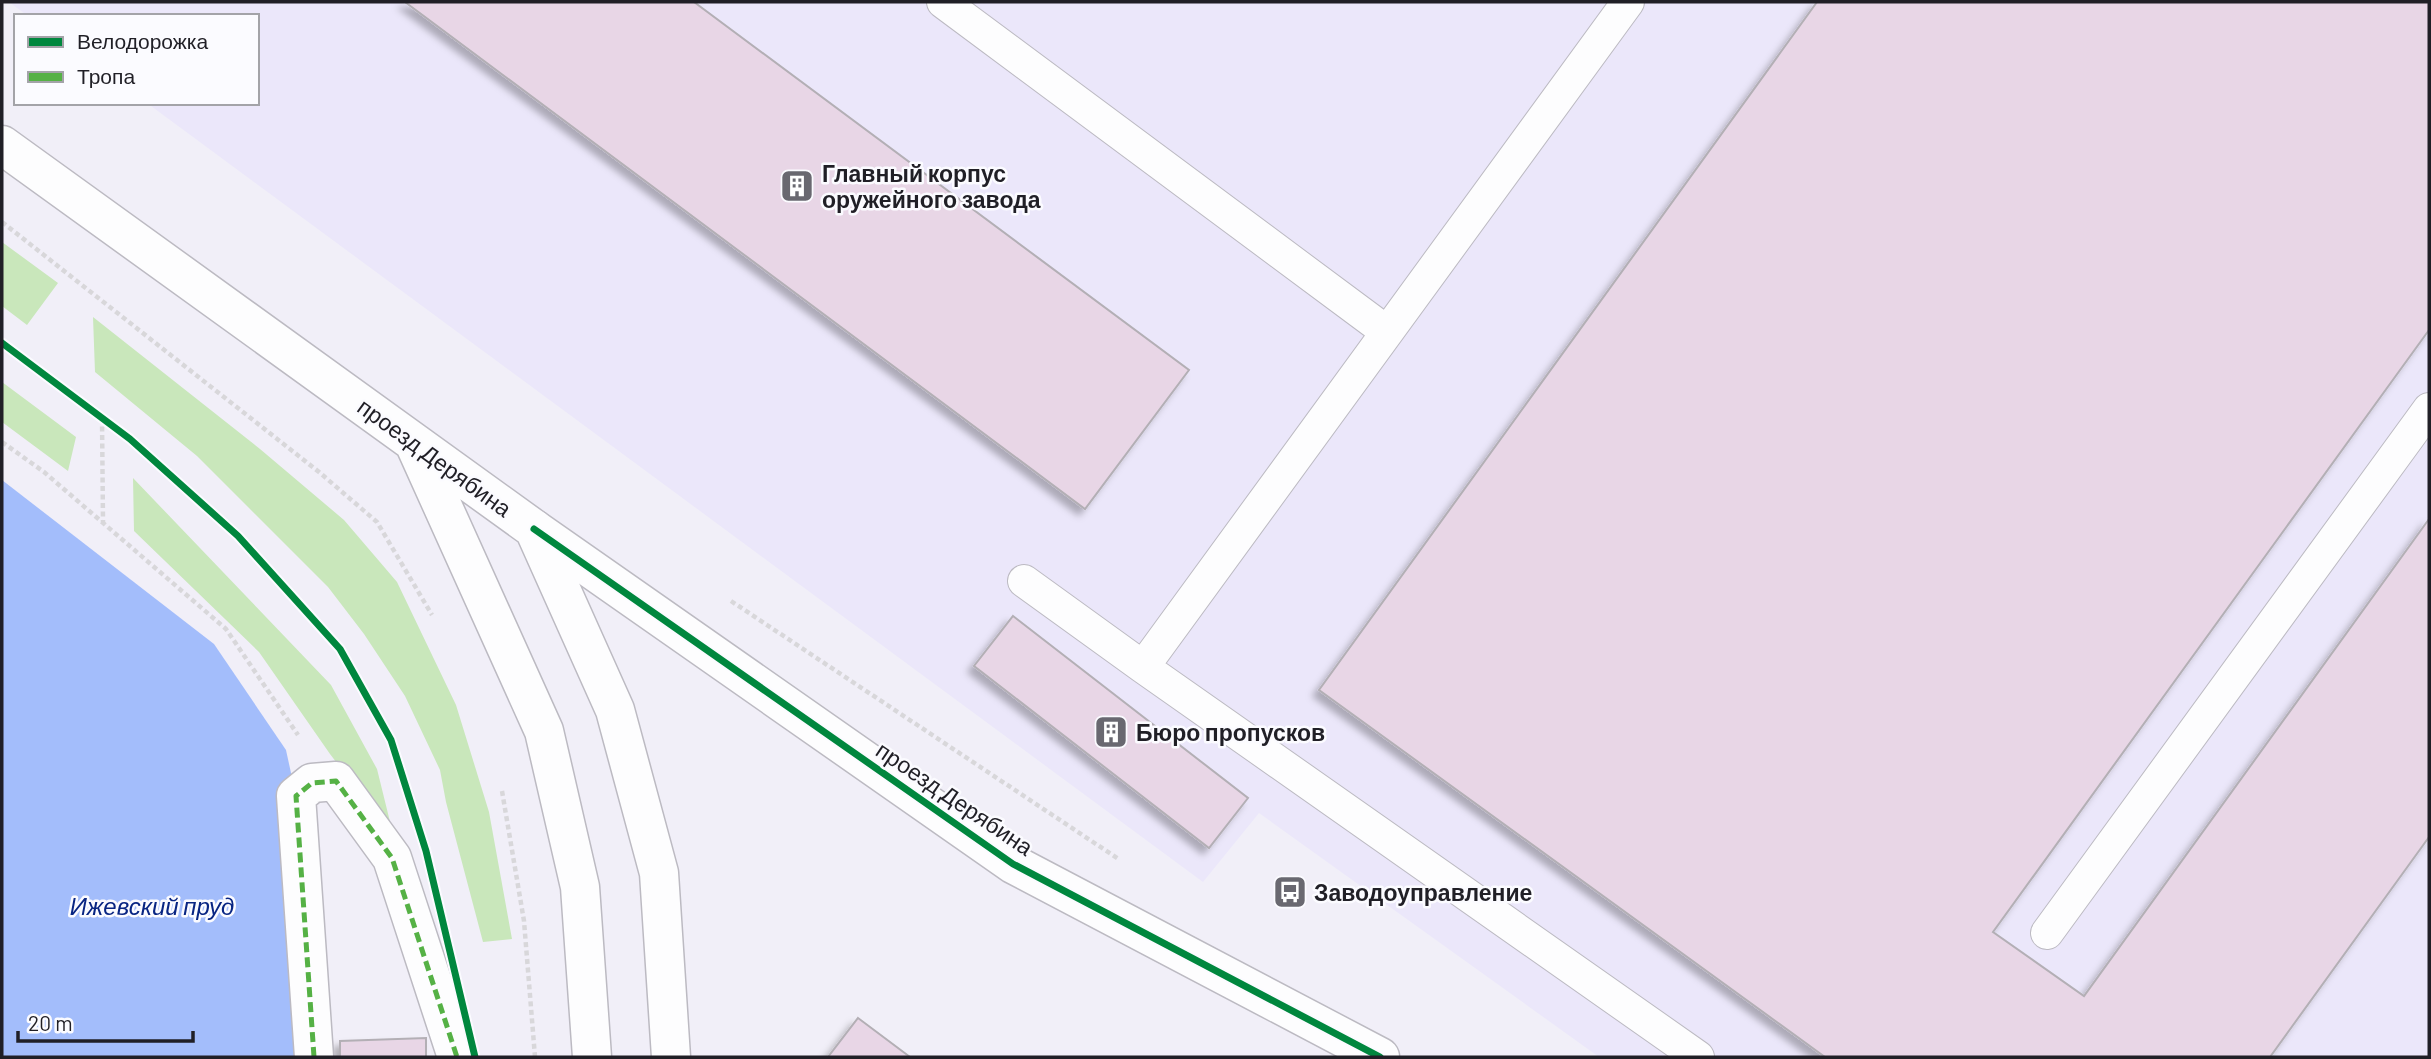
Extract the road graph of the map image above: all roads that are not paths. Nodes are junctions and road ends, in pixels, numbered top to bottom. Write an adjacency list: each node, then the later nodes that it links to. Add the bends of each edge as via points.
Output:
1 (943, 2): 4 (lane)
2 (1628, 2): 4 (lane)
3 (2, 145): 6 (main road, проезд Дерябина)
4 (1387, 332): 9 (lane)
5 (2429, 409): 10 (lane)
6 (414, 443): 7 (main road, проезд Дерябина); 13 (main road, via 544,731 580,887)
7 (534, 529): 14 (main road, via 615,710 659,873); 15 (main road, проезд Дерябина, via 1013,864)
8 (1024, 581): 9 (lane)
9 (1143, 667): 16 (lane)
10 (2047, 933)
11 (314, 1057): 12 (main road, via 296,796 312,783 336,781 391,858)
12 (457, 1057)
13 (592, 1057)
14 (671, 1057)
15 (1380, 1057)
16 (1698, 1057)

